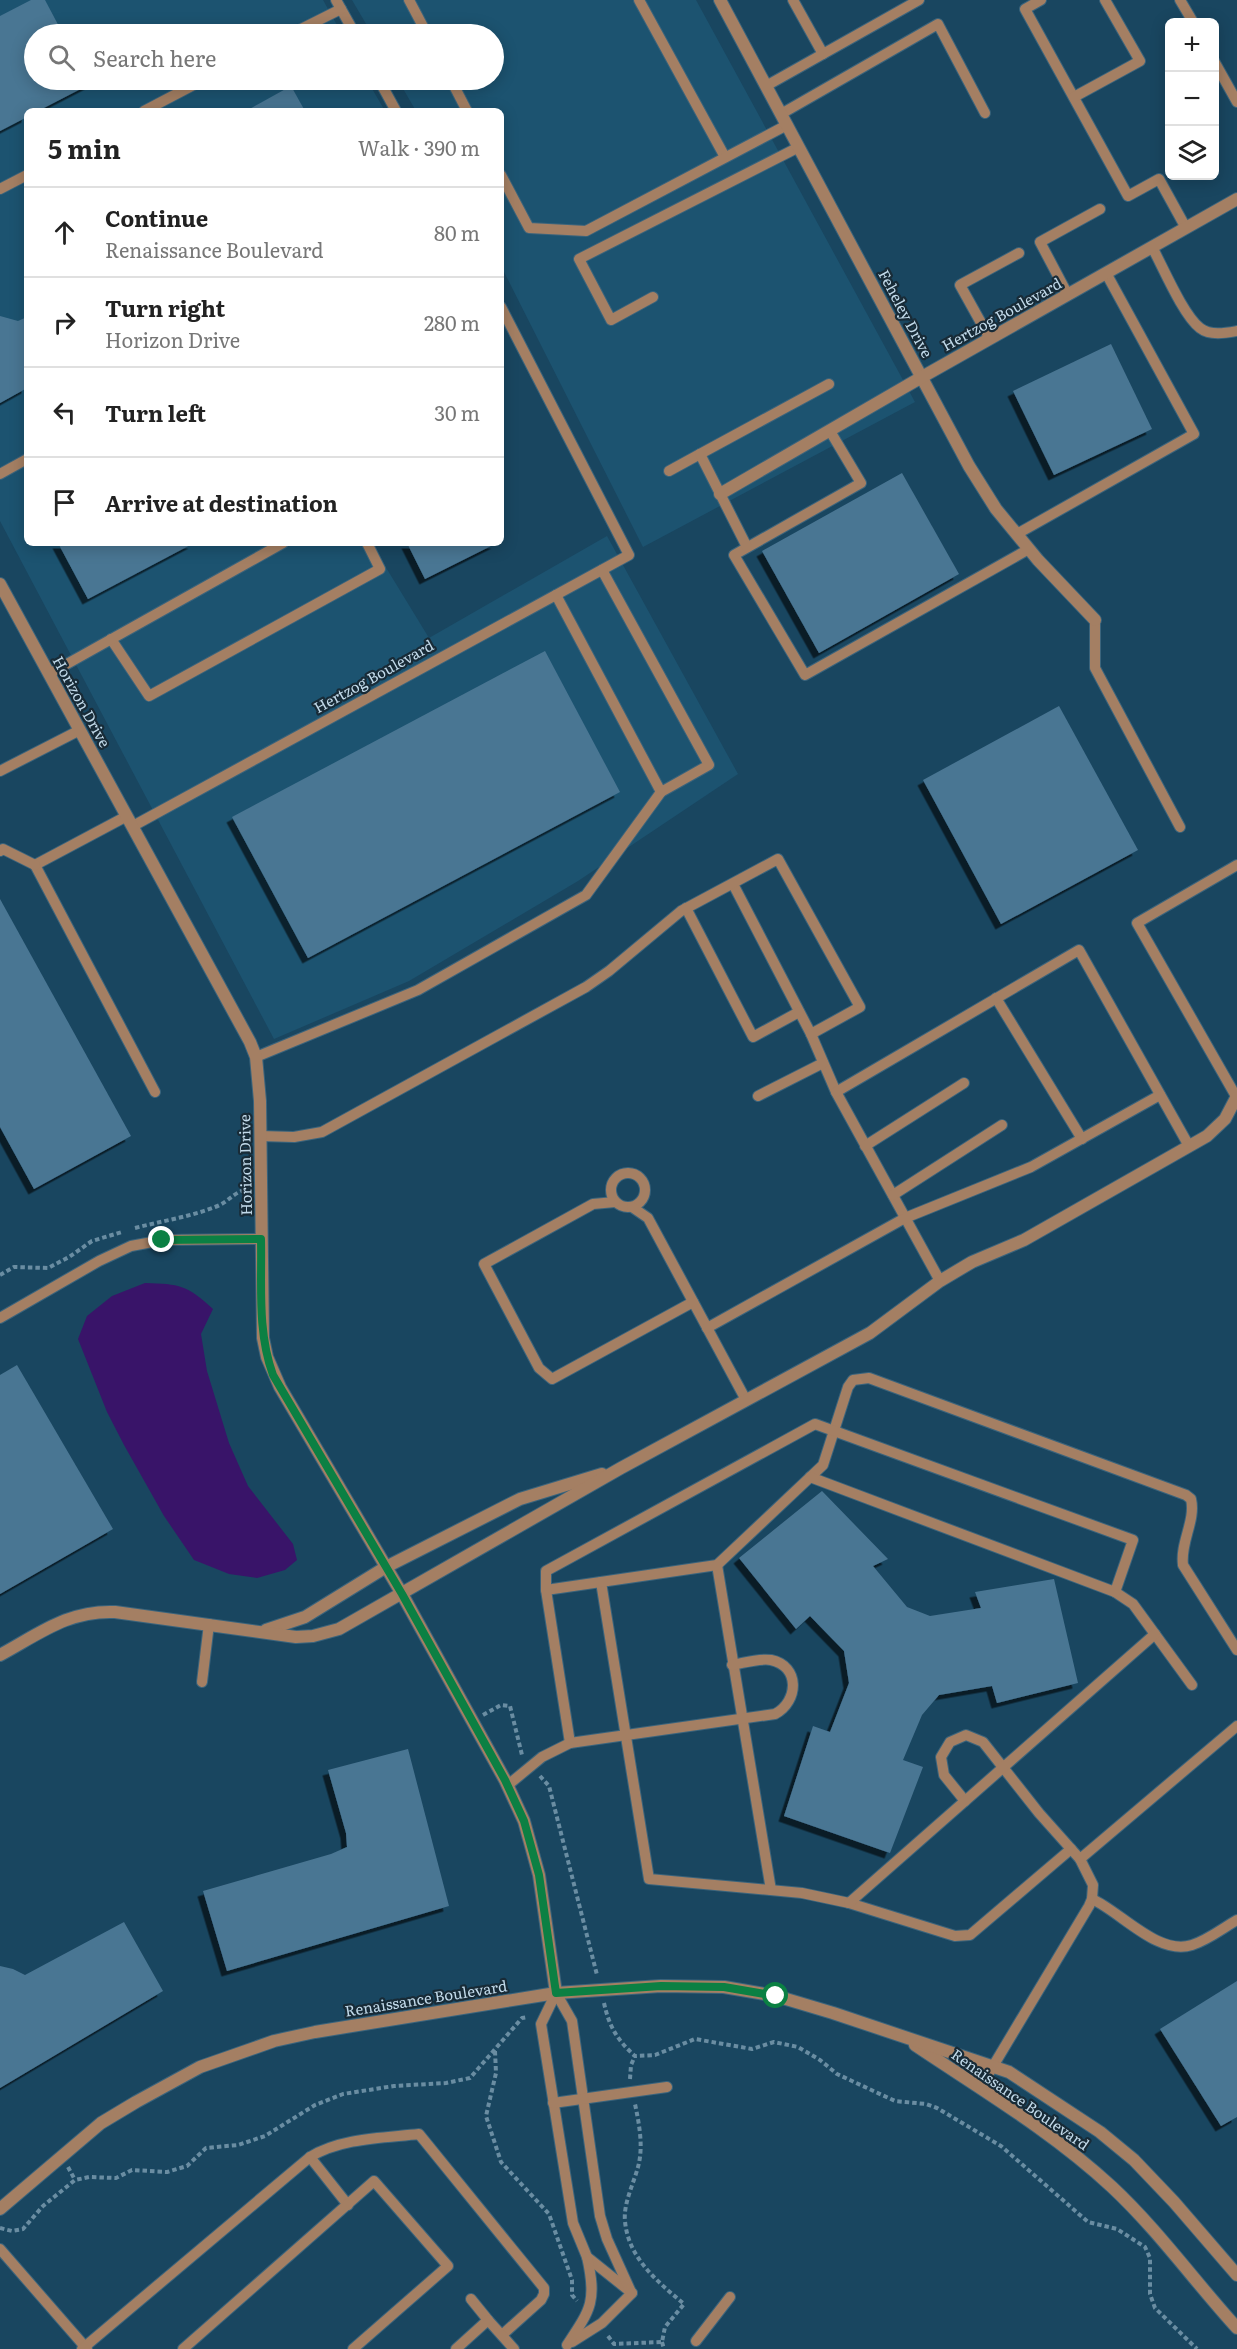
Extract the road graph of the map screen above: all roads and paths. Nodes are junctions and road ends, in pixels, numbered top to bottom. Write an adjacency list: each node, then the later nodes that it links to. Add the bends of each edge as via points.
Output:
1 (409, 0): 13 (lane)
2 (639, 0): 28 (lane)
3 (720, 0): 16 (street, Feheley Drive)
4 (793, 0): 14 (lane)
5 (919, 0): 14 (lane)
6 (1041, 0): 20 (lane, via 1025,9)
7 (1106, 0): 20 (lane, via 1140,61)
8 (1180, 0): 10 (lane)
9 (338, 4): 11 (lane); 12 (lane)
10 (1191, 18)
11 (307, 24)
12 (349, 24)
13 (422, 24)
14 (823, 54): 16 (lane)
15 (1219, 68): 21 (lane)
16 (766, 86): 26 (street, Feheley Drive)
17 (184, 90): 22 (lane)
18 (384, 90): 23 (lane)
19 (456, 90): 24 (lane)
20 (1074, 97): 31 (lane, via 1128,196)
21 (1237, 102)
22 (150, 108)
23 (394, 108)
24 (465, 108)
25 (985, 113): 26 (lane, via 938,24)
26 (784, 119): 27 (street, Feheley Drive); 28 (lane)
27 (799, 147): 41 (lane, via 579,260 611,320); 45 (street, Feheley Drive)
28 (725, 158): 32 (lane, via 586,231 529,228)
29 (1165, 176): 31 (lane)
30 (24, 177): 33 (lane)
31 (1159, 179): 36 (lane)
32 (504, 180)
33 (0, 189)
34 (1237, 199): 36 (street, Hertzog Boulevard)
35 (1100, 209): 40 (lane, via 1040,242)
36 (1186, 228): 37 (street, Hertzog Boulevard)
37 (1152, 247): 39 (street, Hertzog Boulevard); 43 (lane, via 1181,302 1201,329 1212,333)
38 (1019, 253): 44 (lane, via 960,285)
39 (1106, 273): 40 (street, Hertzog Boulevard); 53 (lane, via 1194,434)
40 (1068, 295): 44 (street, Hertzog Boulevard)
41 (653, 297)
42 (504, 313): 58 (lane, Hertzog Boulevard, via 629,555)
43 (1237, 331)
44 (990, 339): 45 (street, Hertzog Boulevard)
45 (922, 377): 47 (street, Hertzog Boulevard); 53 (street, Feheley Drive, via 969,466)
46 (829, 384): 48 (lane)
47 (830, 430): 52 (street, Hertzog Boulevard); 56 (lane, via 861,483)
48 (700, 454): 50 (lane); 52 (lane)
49 (24, 461): 51 (lane)
50 (669, 471)
51 (0, 474)
52 (720, 494): 56 (lane)
53 (1017, 534): 57 (street, Feheley Drive)
54 (278, 546): 62 (lane)
55 (368, 546): 62 (lane, via 380,569 149,696)
56 (747, 547): 57 (lane, via 734,555 805,675)
57 (1029, 549): 61 (street, Feheley Drive)
58 (602, 570): 60 (lane, Hertzog Boulevard); 66 (lane, via 709,765)
59 (0, 584): 63 (street, Horizon Drive)
60 (556, 595): 66 (lane); 67 (lane, Hertzog Boulevard)
61 (1095, 620): 68 (lane, via 1095,668)
62 (111, 639): 63 (lane)
63 (49, 674): 64 (street, Horizon Drive)
64 (80, 730): 65 (lane); 67 (street, Horizon Drive)
65 (0, 771)
66 (661, 792): 77 (lane, via 586,895 418,990)
67 (130, 821): 70 (lane, Hertzog Boulevard); 77 (street, Horizon Drive, via 242,1023)
68 (1180, 826)
69 (0, 851): 70 (lane)
70 (35, 865): 80 (lane)
71 (1237, 865): 84 (lane, via 1137,923)
72 (733, 884): 73 (lane); 75 (lane); 76 (lane, via 778,860 860,1007)
73 (686, 908): 75 (lane, via 753,1037); 86 (lane, via 592,983 322,1132)
74 (996, 998): 81 (lane); 82 (lane, via 1079,950); 87 (lane)
75 (799, 1012): 76 (lane)
76 (811, 1034): 78 (lane)
77 (256, 1057): 86 (street, Horizon Drive)
78 (823, 1063): 81 (lane); 83 (lane)
79 (964, 1083): 88 (lane)
80 (155, 1092)
81 (836, 1092): 88 (lane)
82 (1160, 1095): 87 (lane); 89 (lane)
83 (758, 1096)
84 (1236, 1098): 89 (street, via 1217,1128)
85 (1002, 1125): 90 (lane)
86 (260, 1136): 94 (street, Horizon Drive)
87 (1082, 1139): 93 (lane, via 1031,1167)
88 (865, 1146): 90 (lane)
89 (1189, 1146): 95 (street, via 1024,1240 972,1262)
90 (893, 1195): 93 (lane)
91 (615, 1202): 92 (lane); 92 (lane, via 611,1192 613,1181 623,1173 635,1174 646,1190 642,1201); 96 (lane, via 593,1204 484,1264 539,1368 552,1379)
92 (632, 1207): 96 (lane, via 648,1218)
93 (905, 1218): 95 (lane); 98 (lane)
94 (261, 1239): 97 (lane, via 162,1240 130,1246); 104 (street, Horizon Drive, via 263,1338 273,1375)
95 (940, 1281): 99 (street, via 870,1333)
96 (693, 1302): 98 (lane)
97 (0, 1318)
98 (707, 1328): 99 (lane)
99 (746, 1400): 101 (street)
100 (833, 1431): 102 (lane, via 823,1465); 106 (lane, via 815,1424 546,1571); 107 (lane, via 1132,1540); 112 (lane, via 848,1387 853,1380 869,1378 1186,1495 1191,1498 1192,1514 1183,1565)
101 (621, 1468): 104 (street, via 520,1499); 108 (street)
102 (810, 1477): 103 (lane); 107 (lane)
103 (717, 1565): 105 (lane); 114 (lane)
104 (386, 1567): 108 (street, Horizon Drive); 110 (street, via 305,1617)
105 (601, 1582): 106 (lane); 120 (lane)
106 (546, 1590): 121 (lane)
107 (1115, 1592): 111 (lane, via 1133,1604)
108 (402, 1594): 110 (street, via 331,1632 296,1637); 118 (street, Horizon Drive)
109 (209, 1624): 110 (street); 113 (street, via 89,1612 69,1618); 115 (lane)
110 (262, 1631)
111 (1155, 1634): 116 (lane); 123 (lane)
112 (1237, 1650)
113 (0, 1655)
114 (732, 1665): 117 (lane); 117 (lane, via 769,1660 786,1669 793,1684 793,1694 782,1710)
115 (202, 1682)
116 (1192, 1685)
117 (742, 1719): 120 (lane); 128 (lane)
118 (472, 1721): 122 (path, via 501,1705 510,1706 519,1749); 124 (street, Horizon Drive)
119 (1237, 1726): 127 (lane)
120 (625, 1736): 121 (lane); 128 (lane, via 649,1879)
121 (570, 1743): 122 (lane)
122 (528, 1767): 124 (lane); 133 (path, via 549,1786)
123 (1004, 1767): 125 (lane); 125 (lane, via 975,1737 966,1735 950,1742 941,1757 941,1766); 126 (lane)
124 (508, 1785): 132 (street, Horizon Drive, via 524,1821 539,1875)
125 (965, 1801): 130 (lane)
126 (1071, 1849): 127 (lane); 130 (lane, via 970,1935 955,1936)
127 (1080, 1859): 129 (lane, via 1093,1884)
128 (771, 1890): 130 (lane)
129 (1092, 1899): 131 (lane, via 1156,1941 1180,1947 1191,1946); 137 (lane)
130 (849, 1903)
131 (1237, 1920)
132 (556, 1993): 133 (street, Renaissance Boulevard); 135 (lane); 140 (lane, via 572,2021); 144 (street, Renaissance Boulevard, via 315,2032 274,2041 200,2067 101,2123)
133 (603, 1996): 134 (path); 136 (street, Renaissance Boulevard, via 661,1986 724,1987 776,1996); 164 (path, via 608,2023 635,2056 655,2055 695,2039 752,2049 774,2042 798,2047 847,2078 895,2101 937,2108 985,2135 1018,2158 1088,2222 1118,2229 1145,2247 1150,2258 1150,2294 1155,2308)
134 (595, 2005)
135 (544, 2016): 141 (lane, via 541,2024); 145 (path, via 522,2018 470,2078 343,2094 315,2105 265,2136 238,2145 206,2148 187,2166 167,2172 132,2169 116,2178 75,2180 43,2206 23,2229)
136 (902, 2036): 137 (street, Renaissance Boulevard); 139 (street, Renaissance Boulevard)
137 (992, 2067): 139 (lane); 148 (street, Renaissance Boulevard, via 1009,2072 1064,2107 1134,2160)
138 (667, 2087): 140 (lane)
139 (980, 2088): 153 (street, Renaissance Boulevard, via 1060,2143 1110,2186)
140 (582, 2098): 141 (lane); 149 (lane, via 600,2216)
141 (553, 2103): 147 (lane, via 570,2211)
142 (309, 2157): 143 (lane); 154 (lane, via 348,2143 419,2134 544,2288 541,2300); 158 (lane)
143 (348, 2205): 159 (lane); 160 (lane, via 374,2181 448,2266)
144 (0, 2209)
145 (0, 2229)
146 (0, 2249): 158 (lane)
147 (587, 2257): 149 (lane); 157 (lane, via 592,2279 591,2305)
148 (1237, 2276)
149 (632, 2293): 157 (lane, via 602,2323)
150 (730, 2297): 155 (lane)
151 (471, 2299): 152 (lane)
152 (488, 2320): 154 (lane); 161 (lane)
153 (1237, 2328)
154 (502, 2335): 162 (lane)
155 (696, 2341)
156 (662, 2342): 163 (path)
157 (565, 2347)
158 (85, 2348)
159 (183, 2349)
160 (353, 2349)
161 (456, 2349)
162 (514, 2349)
163 (664, 2349)
164 (1197, 2349)

